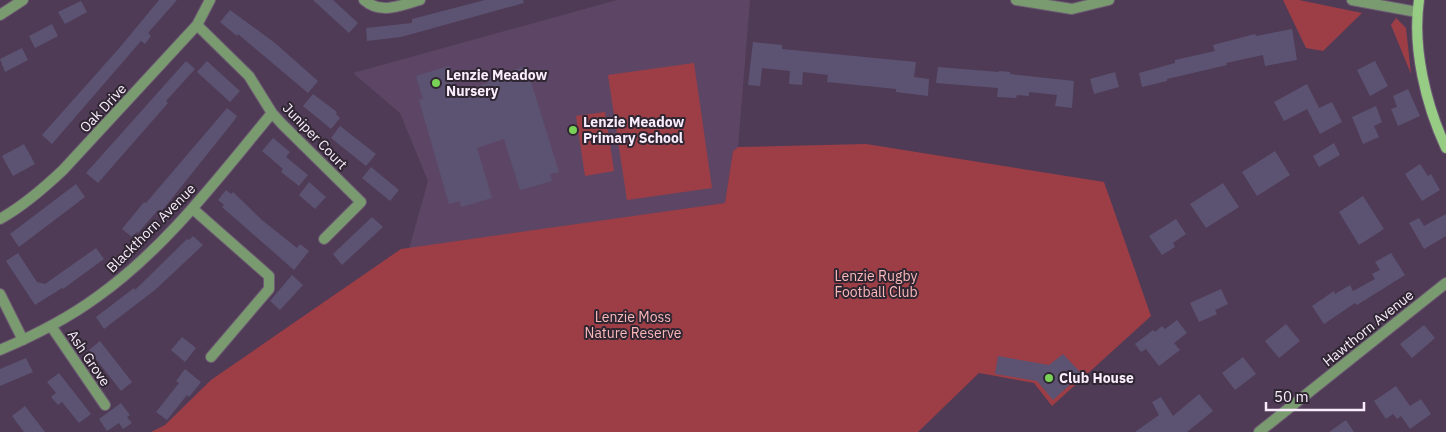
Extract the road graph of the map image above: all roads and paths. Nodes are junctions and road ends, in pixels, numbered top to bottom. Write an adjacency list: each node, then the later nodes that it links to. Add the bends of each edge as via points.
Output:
1 (23, 0): 10 (street)
2 (210, 0): 11 (street, Oak Drive)
3 (364, 0): 4 (street, via 380,9)
4 (420, 0)
5 (1016, 0): 6 (street, via 1072,9)
6 (1109, 0)
7 (1352, 0): 9 (street)
8 (1419, 0): 9 (main road)
9 (1417, 12): 13 (main road, via 1426,96)
10 (0, 15)
11 (197, 25): 12 (street, Juniper Court, via 249,76); 15 (street, Oak Drive, via 63,170)
12 (272, 113): 14 (street, Blackthorn Avenue); 16 (street, Juniper Court, via 361,202)
13 (1446, 148)
14 (193, 209): 19 (street, Blackthorn Avenue, via 133,269 97,298); 22 (street, via 269,276 269,288)
15 (0, 219)
16 (324, 240)
17 (1446, 283): 24 (street, Hawthorn Avenue)
18 (0, 294): 20 (street)
19 (51, 326): 20 (street, Blackthorn Avenue); 23 (street, Ash Grove)
20 (22, 340): 21 (street, Blackthorn Avenue)
21 (0, 350)
22 (211, 357)
23 (105, 405)
24 (1259, 432)

